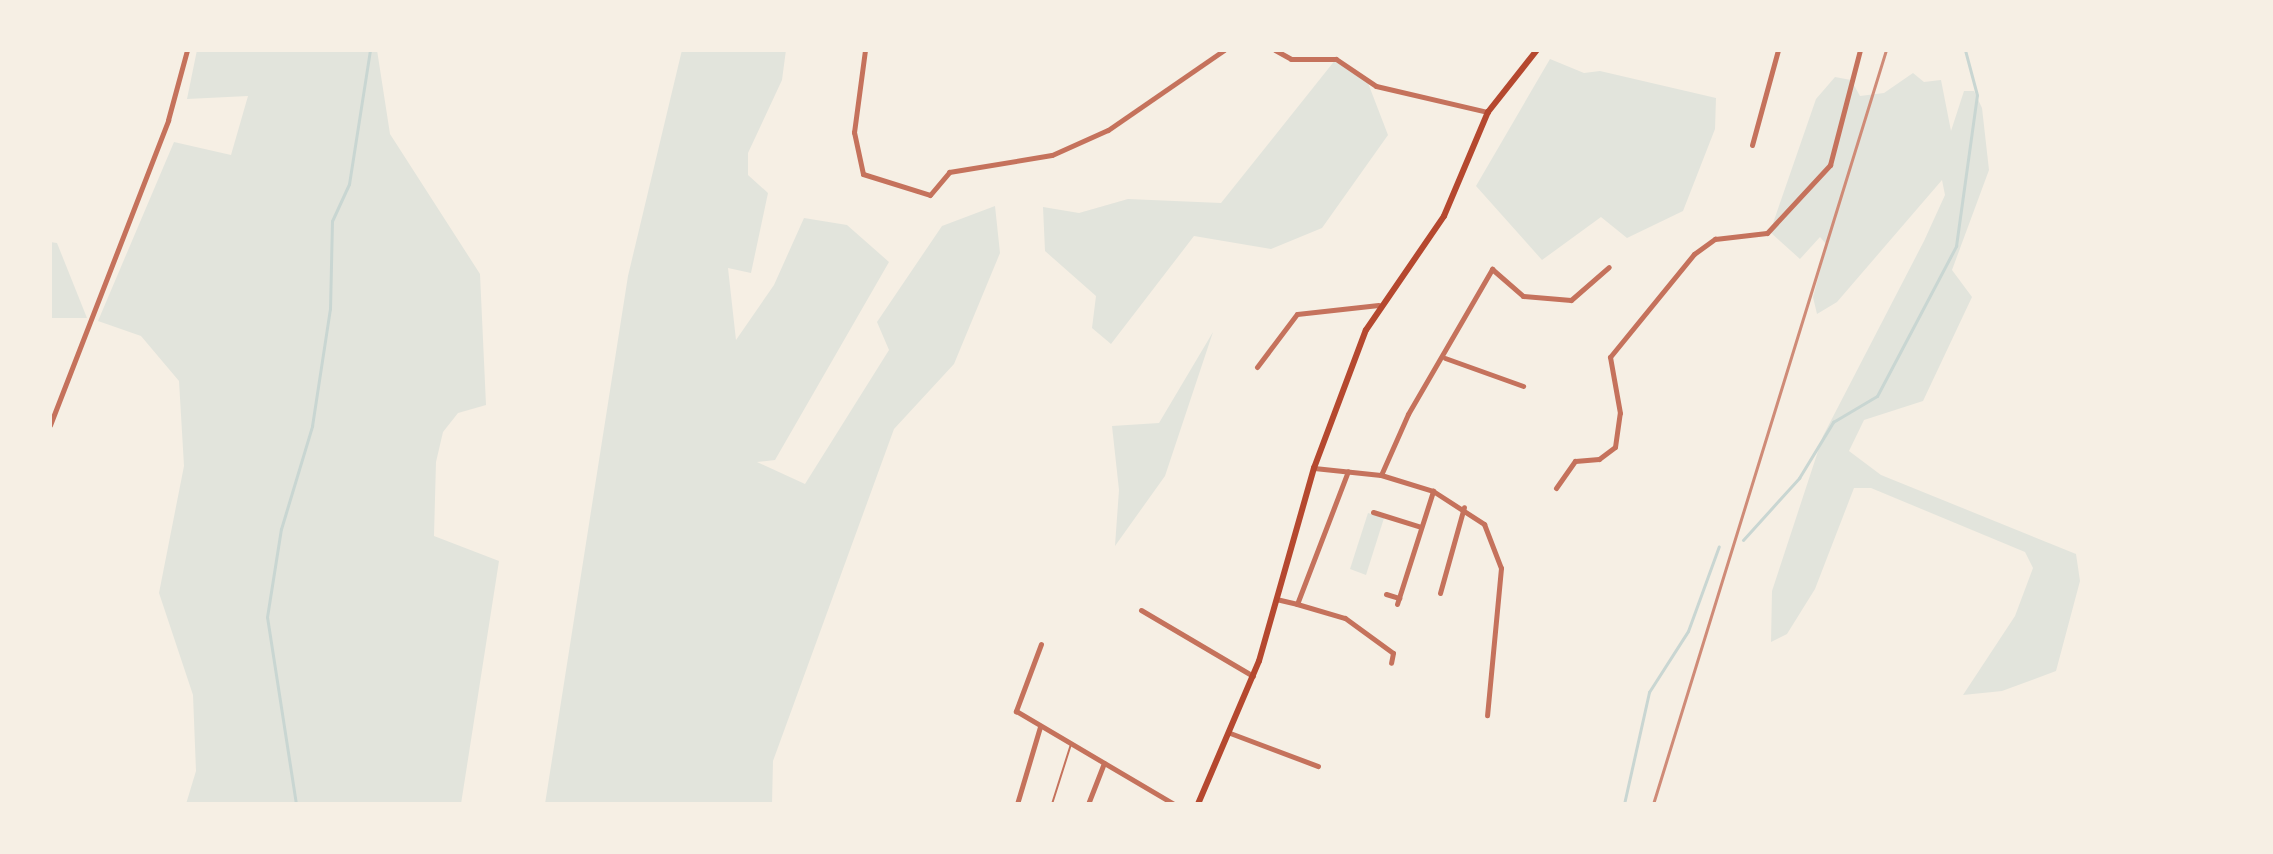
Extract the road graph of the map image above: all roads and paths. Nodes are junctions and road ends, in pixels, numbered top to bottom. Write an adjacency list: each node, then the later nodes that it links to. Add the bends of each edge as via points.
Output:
1 (187, 50): 15 (street, via 168,120)
2 (865, 50): 3 (street, via 854,132 863,174 930,195 949,172 1052,155 1108,130)
3 (1224, 50)
4 (1275, 50): 8 (street, via 1291,59 1336,59 1376,86)
5 (1537, 50): 8 (main road)
6 (1778, 50): 9 (street)
7 (1860, 50): 19 (street, via 1830,165 1767,233 1715,239 1694,254 1610,357 1620,413 1615,447 1599,459 1575,461)
8 (1488, 112): 11 (main road, via 1444,216)
9 (1752, 145)
10 (1609, 267): 12 (street, via 1571,300 1523,296 1492,269)
11 (1379, 305): 13 (street, via 1297,314); 16 (main road)
12 (1445, 358): 14 (street); 18 (street, via 1408,414)
13 (1257, 367)
14 (1523, 386)
15 (50, 425)
16 (1314, 468): 17 (street); 26 (main road)
17 (1348, 471): 18 (street); 27 (street)
18 (1381, 475): 20 (street)
19 (1556, 488)
20 (1433, 491): 21 (street); 23 (street)
21 (1464, 507): 24 (street); 33 (street, via 1484,524 1501,568)
22 (1373, 512): 23 (street)
23 (1421, 527): 25 (street, via 1398,601)
24 (1440, 593)
25 (1386, 594)
26 (1276, 599): 27 (street); 32 (main road)
27 (1294, 604): 29 (street); 31 (street, via 1345,618 1393,653)
28 (1141, 610): 32 (street)
29 (1290, 611)
30 (1041, 644): 34 (street, via 1014,705)
31 (1391, 663)
32 (1254, 676): 35 (main road)
33 (1487, 715)
34 (1040, 727): 36 (street); 39 (street)
35 (1230, 733): 38 (street); 43 (main road)
36 (1072, 744): 37 (street); 40 (lane)
37 (1104, 763): 41 (street); 42 (street)
38 (1318, 766)
39 (1017, 804)
40 (1052, 804)
41 (1088, 804)
42 (1174, 804)
43 (1198, 804)

